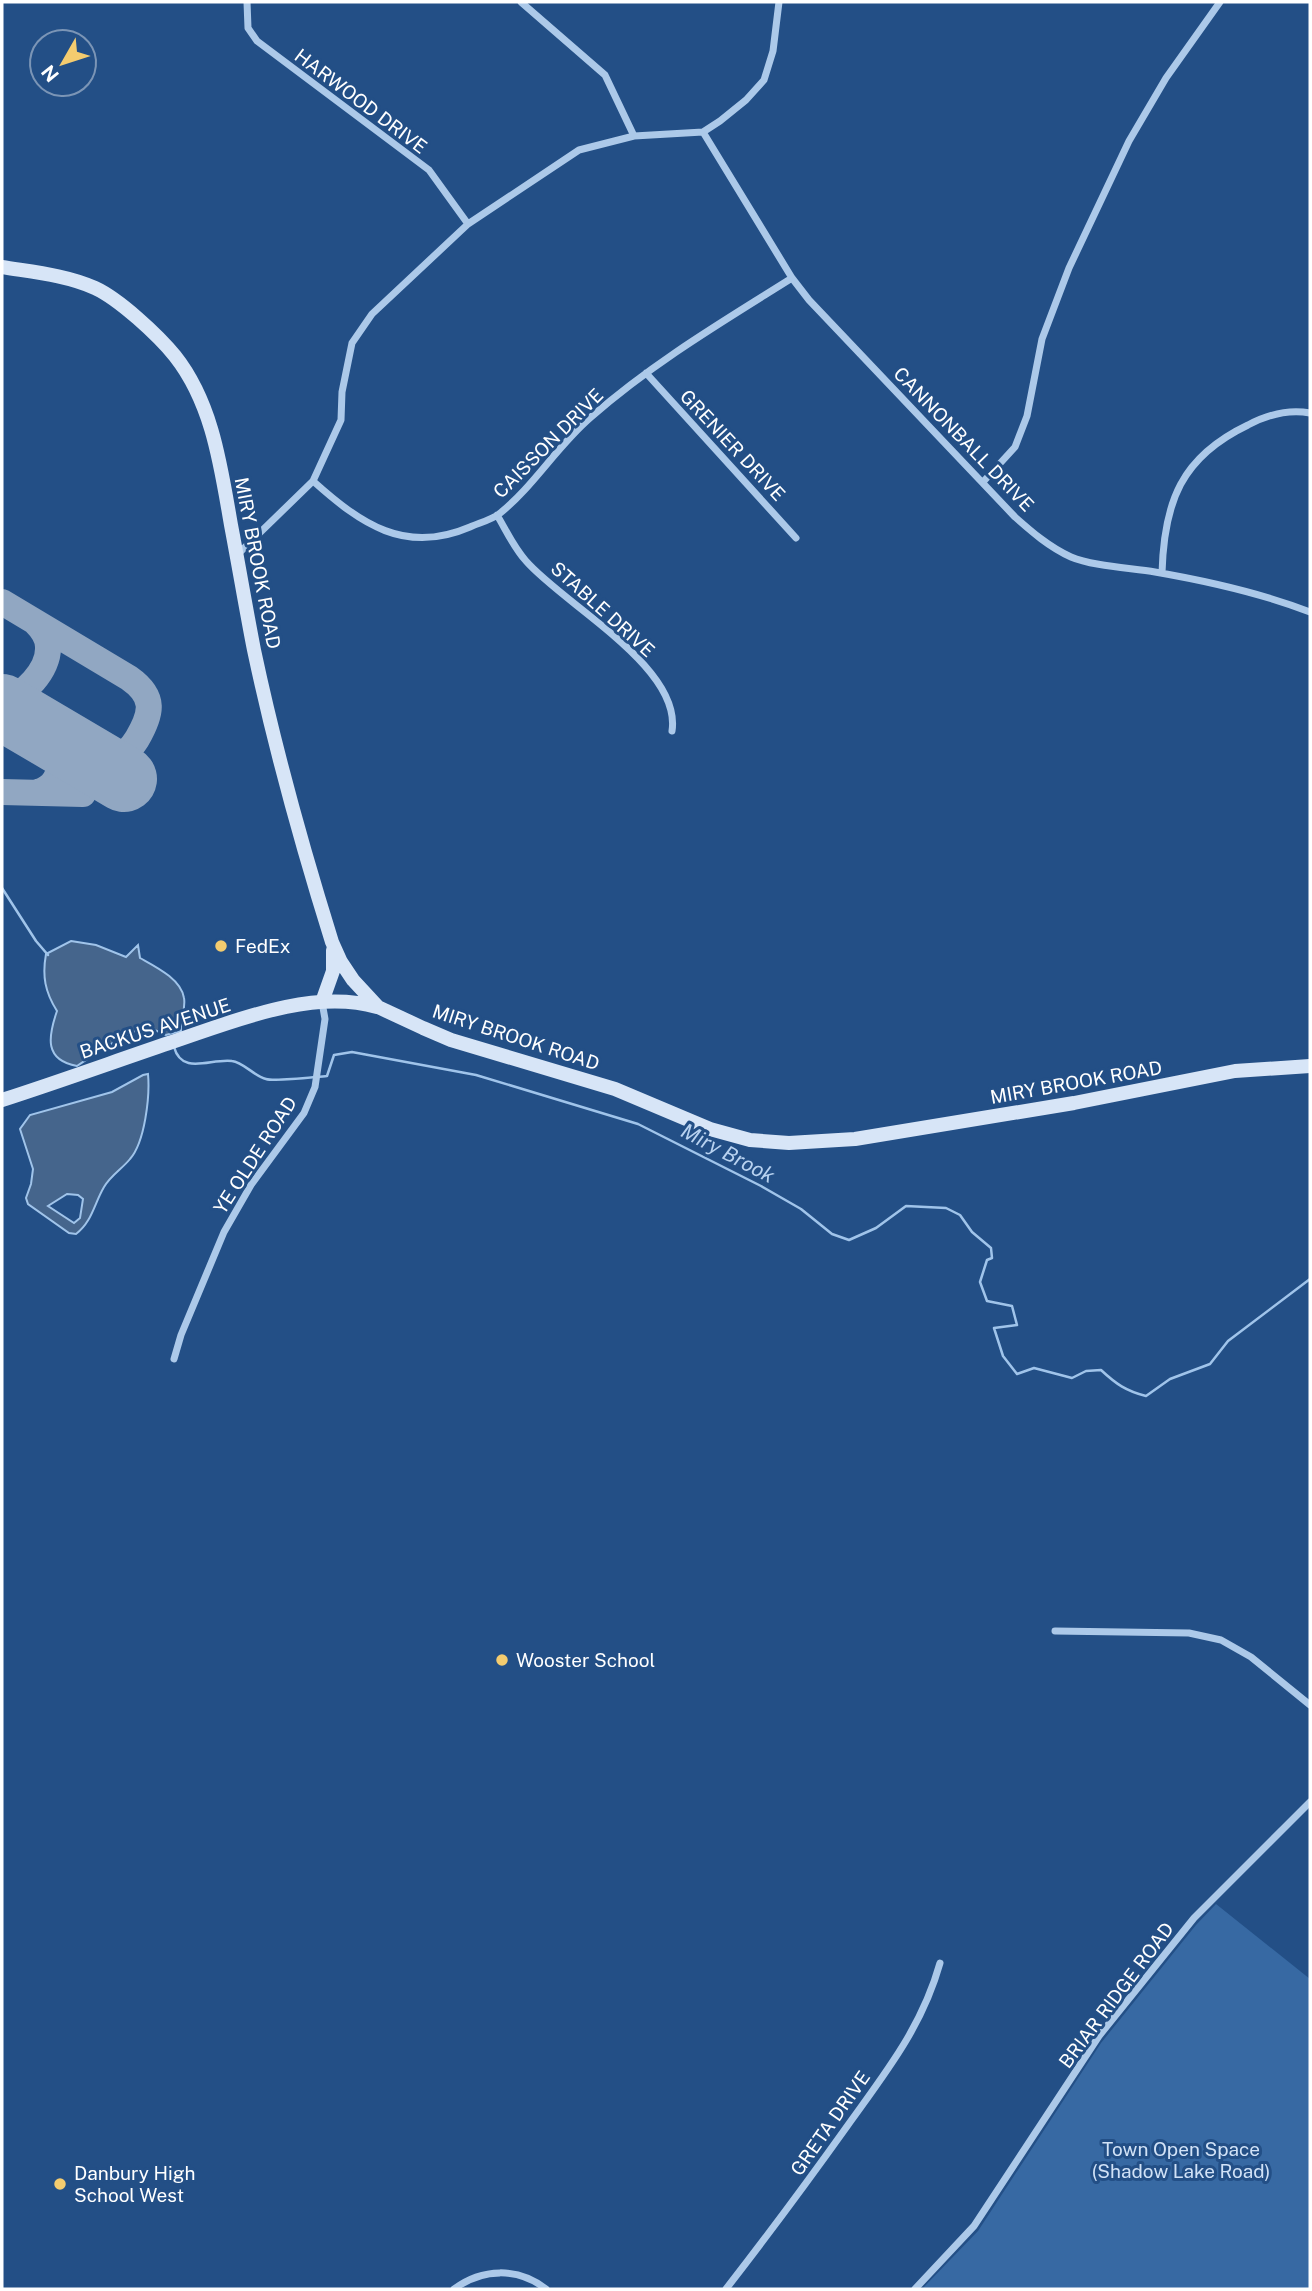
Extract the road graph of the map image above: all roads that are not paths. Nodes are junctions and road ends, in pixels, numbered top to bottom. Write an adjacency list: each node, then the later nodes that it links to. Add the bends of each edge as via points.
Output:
1 (247, 2): 7 (street, HARWOOD DRIVE, via 248,28 257,41 429,170)
2 (521, 2): 6 (street, via 605,75)
3 (779, 2): 5 (street, via 764,80 746,100)
4 (1220, 2): 13 (street, via 1166,78 1129,141 1069,268 1042,339 1027,416 1015,447)
5 (703, 132): 6 (street); 9 (street, CANNONBALL DRIVE)
6 (634, 136): 7 (street, via 579,150)
7 (468, 224): 12 (street, via 372,314 352,342 341,421)
8 (2, 267): 16 (main road, MIRY BROOK ROAD, via 95,288 175,356 197,390 210,427)
9 (792, 278): 10 (street, CAISSON DRIVE, via 719,321); 13 (street, CANNONBALL DRIVE)
10 (646, 373): 14 (street, CAISSON DRIVE, via 589,419); 15 (street, GRENIER DRIVE)
11 (1310, 413): 17 (street, via 1259,419 1200,457 1176,493)
12 (313, 481): 14 (street, CAISSON DRIVE, via 347,512 410,539 461,531); 16 (street)
13 (983, 482): 17 (street, CANNONBALL DRIVE, via 1050,546 1074,558)
14 (497, 515): 19 (street, STABLE DRIVE, via 526,561 625,646 653,677 674,717)
15 (796, 538)
16 (237, 555): 20 (main road, MIRY BROOK ROAD, via 275,743)
17 (1162, 573): 18 (street, CANNONBALL DRIVE, via 1283,601)
18 (1310, 612)
19 (672, 731)
20 (332, 942): 21 (main road, via 333,971); 22 (main road, MIRY BROOK ROAD, via 353,980)
21 (322, 1002): 22 (main road, BACKUS AVENUE); 24 (main road, BACKUS AVENUE, via 271,1011); 25 (street, YE OLDE ROAD, via 325,1019 316,1083 304,1113 224,1231)
22 (378, 1007): 23 (main road, MIRY BROOK ROAD, via 451,1040 615,1089 710,1129 750,1140 789,1143 910,1131 1235,1071)
23 (1310, 1066)
24 (2, 1100)
25 (174, 1359)
26 (1055, 1632): 27 (street, via 1189,1633 1221,1640 1251,1657)
27 (1310, 1705)
28 (1310, 1801): 33 (street, BRIAR RIDGE ROAD, via 1194,1918 1099,2036 974,2226)
29 (940, 1963): 32 (street, GRETA DRIVE, via 926,2006 908,2040)
30 (454, 2289): 31 (street, via 496,2272 514,2274)
31 (546, 2289)
32 (726, 2289)
33 (915, 2289)

